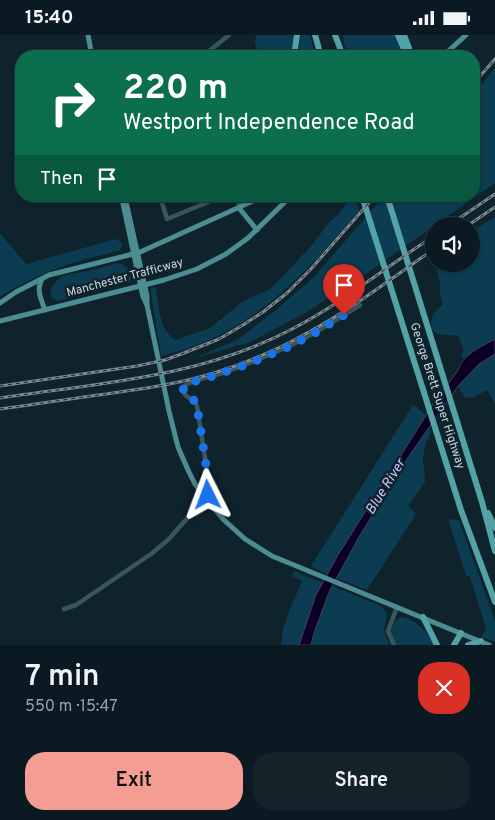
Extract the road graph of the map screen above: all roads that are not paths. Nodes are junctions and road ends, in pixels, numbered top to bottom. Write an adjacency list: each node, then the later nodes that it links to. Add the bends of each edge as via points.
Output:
1 (88, 35): 11 (main road)
2 (229, 35): 12 (street)
3 (298, 35): 13 (highway)
4 (315, 35): 14 (highway)
5 (335, 35): 10 (highway)
6 (341, 35): 10 (highway)
7 (398, 35): 15 (highway)
8 (404, 35): 16 (highway)
9 (466, 35): 17 (main road)
10 (340, 48)
11 (91, 50)
12 (210, 50)
13 (295, 50)
14 (319, 50)
15 (404, 50)
16 (410, 50)
17 (449, 50)
18 (123, 202): 28 (main road)
19 (162, 202): 20 (street, via 167,219)
20 (208, 202)
21 (238, 202): 26 (street)
22 (252, 202): 26 (main road)
23 (285, 202): 27 (main road, Manchester Trafficway)
24 (364, 202): 38 (highway, George Brett Super Highway, via 461,510)
25 (390, 202): 35 (highway, George Brett Super Highway)
26 (239, 208): 27 (main road); 28 (main road)
27 (257, 230): 32 (main road, Manchester Trafficway, via 226,254 197,269)
28 (136, 253): 29 (main road); 34 (main road, via 178,447)
29 (42, 279): 30 (main road); 32 (main road, via 38,290)
30 (0, 303)
31 (360, 305): 34 (street, via 288,347 186,384 183,390 197,406 210,491)
32 (45, 309): 33 (main road, Manchester Trafficway)
33 (0, 321)
34 (206, 499): 39 (main road, via 245,539 272,556); 40 (street, via 151,554 76,605)
35 (483, 506): 36 (highway); 37 (highway, George Brett Super Highway)
36 (495, 528)
37 (495, 551)
38 (495, 602)
39 (396, 607): 41 (main road); 44 (street, via 388,631)
40 (64, 609)
41 (423, 617): 42 (main road); 45 (highway)
42 (461, 633): 43 (main road); 46 (highway); 47 (highway)
43 (481, 641): 48 (highway); 49 (main road)
44 (394, 645)
45 (437, 645)
46 (454, 645)
47 (459, 645)
48 (468, 645)
49 (489, 645)

